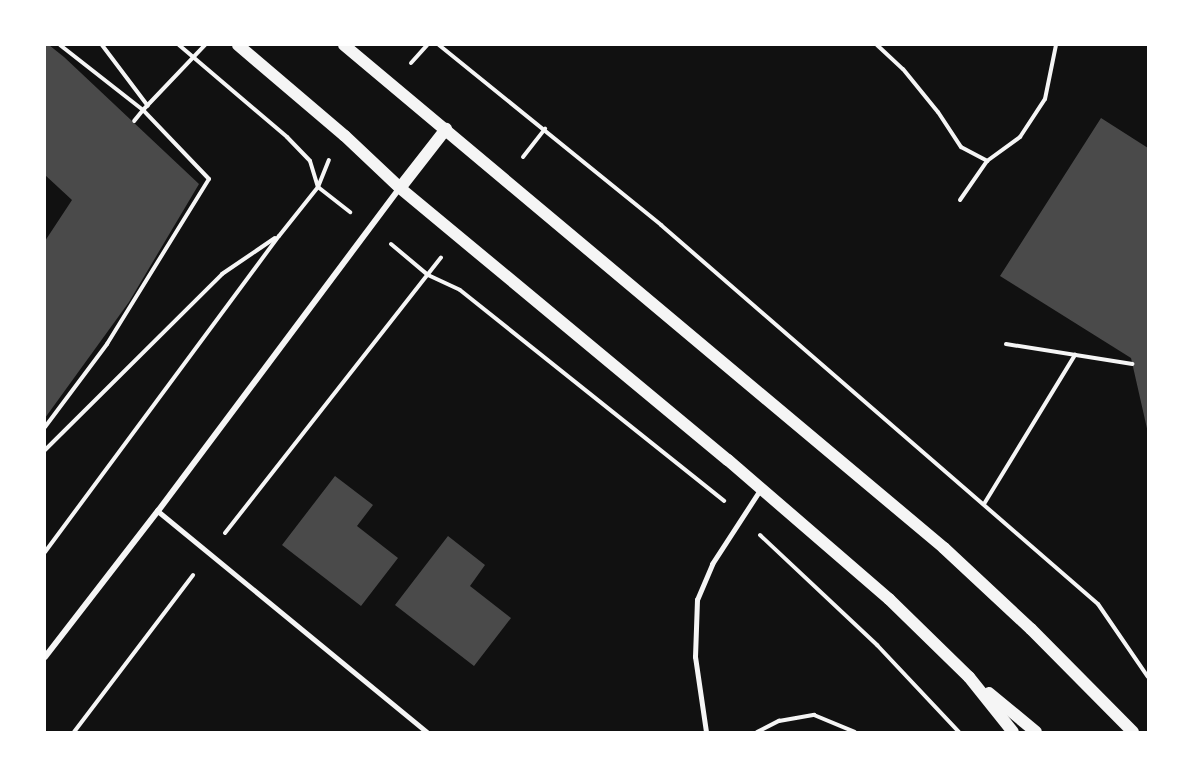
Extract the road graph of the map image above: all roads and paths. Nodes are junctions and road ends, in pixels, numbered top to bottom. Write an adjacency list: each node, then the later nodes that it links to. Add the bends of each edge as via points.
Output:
1 (60, 45): 14 (path)
2 (102, 45): 13 (path)
3 (179, 45): 11 (path)
4 (205, 45): 11 (path)
5 (238, 45): 22 (main road)
6 (345, 45): 16 (main road)
7 (427, 45): 12 (path)
8 (439, 45): 17 (path)
9 (877, 45): 18 (path, via 931,104 962,147)
10 (1056, 45): 18 (path, via 1045,99 1020,137)
11 (194, 57): 13 (path); 21 (path, via 310,161)
12 (410, 64)
13 (148, 106): 14 (path)
14 (143, 110): 15 (path); 32 (path, via 209,179 107,344)
15 (134, 121)
16 (446, 129): 22 (main road); 51 (main road, via 944,548 1032,629)
17 (545, 129): 20 (path); 35 (path)
18 (987, 161): 24 (path)
19 (327, 162): 21 (path)
20 (518, 164)
21 (318, 187): 23 (path); 25 (path)
22 (400, 188): 34 (main road); 36 (street)
23 (331, 198)
24 (960, 200)
25 (279, 236): 33 (path, via 222,274); 38 (path)
26 (409, 260): 28 (path)
27 (438, 261): 28 (path)
28 (428, 275): 37 (path, via 460,290); 39 (path)
29 (1006, 344): 30 (path)
30 (1075, 355): 31 (path); 35 (path)
31 (1132, 364)
32 (45, 427)
33 (45, 450)
34 (761, 488): 37 (lane); 41 (main road, via 889,599)
35 (984, 504): 42 (path, via 1098,603)
36 (158, 511): 39 (lane); 40 (street)
37 (742, 518): 45 (lane, via 712,564 697,600 695,657); 48 (path, via 878,645)
38 (45, 552)
39 (209, 554): 43 (path); 44 (lane)
40 (45, 657)
41 (969, 677): 49 (main road); 50 (main road)
42 (1148, 677)
43 (74, 732)
44 (427, 732)
45 (706, 732)
46 (757, 732): 47 (path, via 779,722 814,715)
47 (855, 732)
48 (959, 732)
49 (1013, 732)
50 (1036, 732)
51 (1133, 732)

